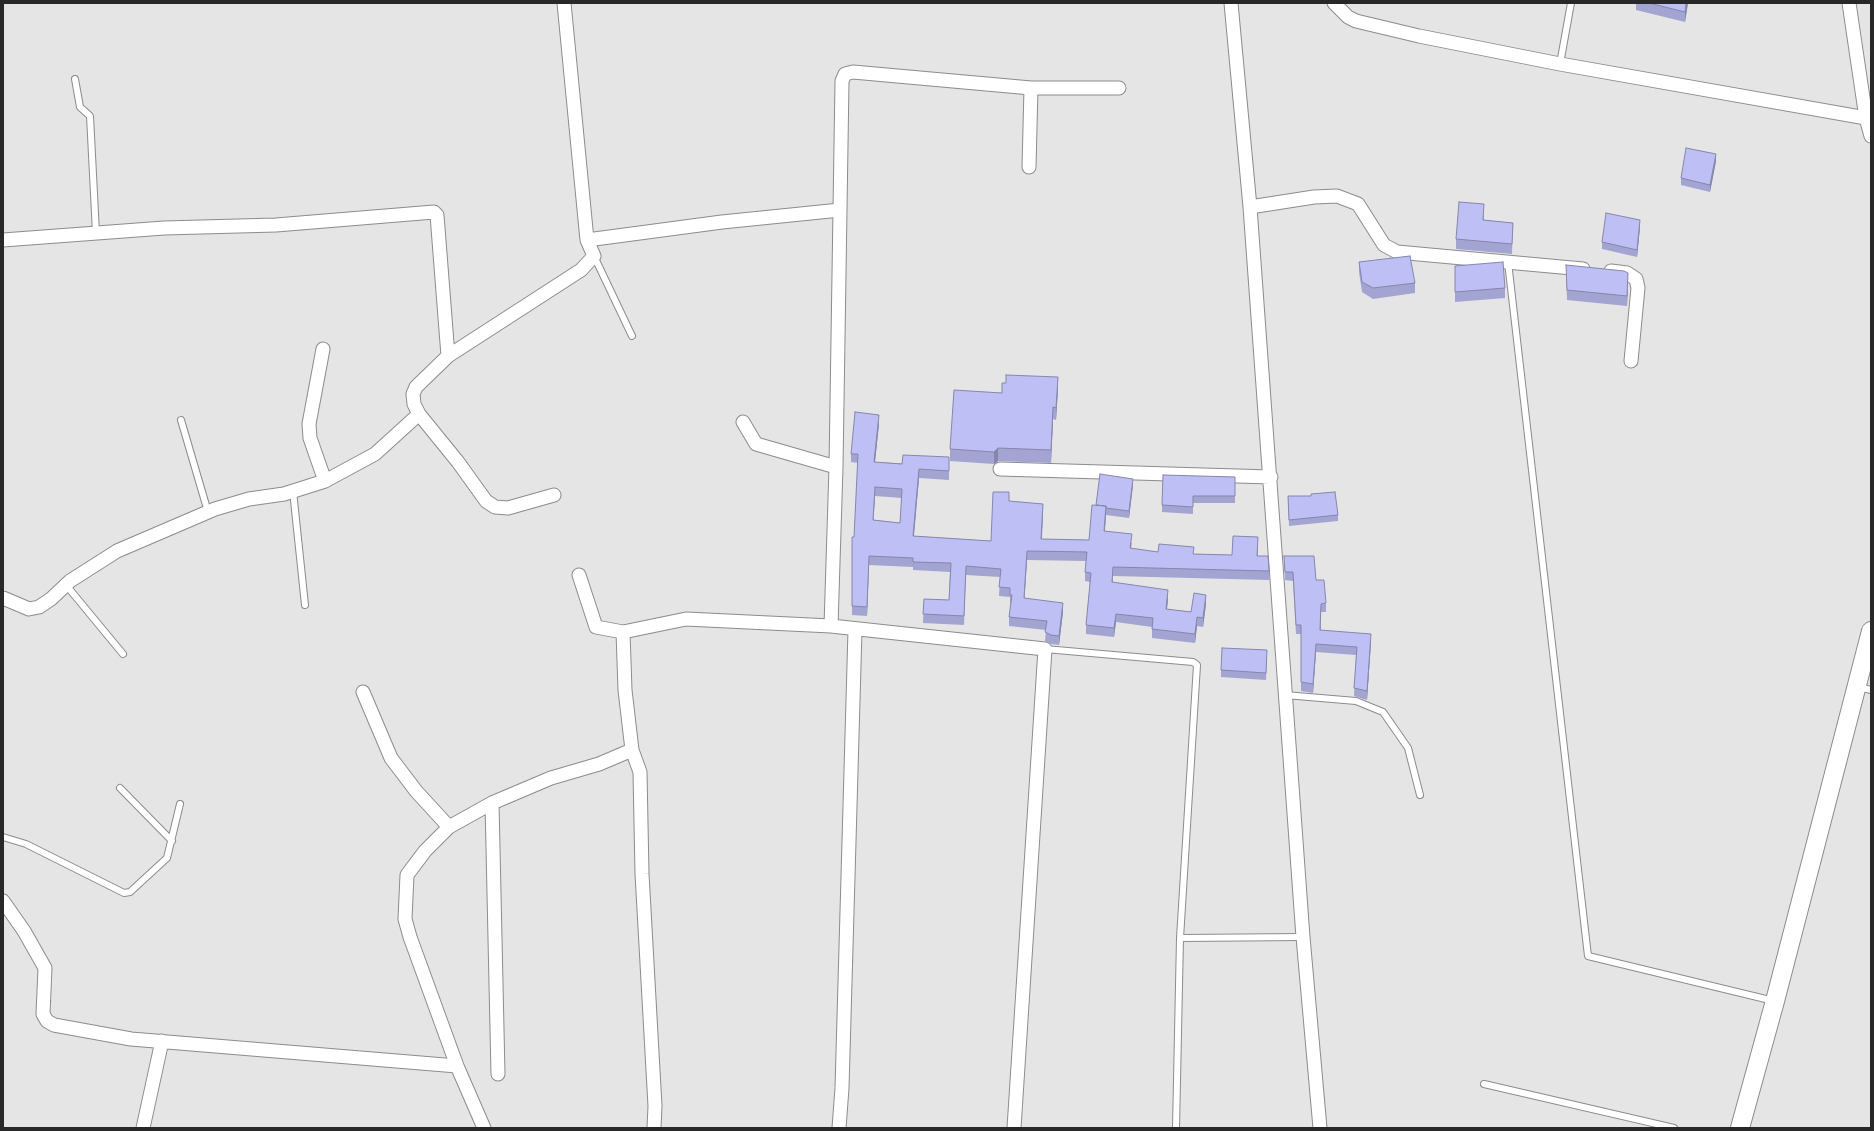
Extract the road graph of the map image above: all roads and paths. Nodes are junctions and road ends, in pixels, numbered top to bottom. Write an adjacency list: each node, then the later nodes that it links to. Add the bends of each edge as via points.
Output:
1 (564, 3): 17 (street)
2 (1231, 3): 13 (street)
3 (1334, 3): 6 (street, via 1356,21)
4 (1570, 3): 6 (lane)
5 (1849, 3): 10 (street)
6 (1560, 64): 10 (street)
7 (75, 79): 15 (lane, via 80,107 90,116)
8 (1031, 88): 9 (street); 12 (street); 14 (street, via 853,72 845,74 842,81)
9 (1119, 88)
10 (1866, 118): 11 (street)
11 (1871, 136)
12 (1029, 167)
13 (1250, 206): 19 (street, via 1337,196 1358,204 1384,246 1396,252); 29 (street)
14 (840, 210): 17 (street); 27 (street)
15 (96, 233): 16 (street); 22 (street, via 276,225 434,212 437,215)
16 (3, 240)
17 (587, 240): 18 (street)
18 (594, 256): 20 (lane); 22 (street, via 581,270)
19 (1508, 262): 23 (street, via 1627,273 1636,279 1638,288); 58 (lane, via 1588,956)
20 (632, 336)
21 (323, 349): 30 (street, via 309,424 310,438)
22 (448, 356): 24 (street, via 416,387 414,404)
23 (1631, 361)
24 (419, 414): 30 (street, via 375,454); 32 (street, via 486,501 495,507 508,508)
25 (181, 420): 33 (lane)
26 (743, 422): 27 (street, via 756,444)
27 (836, 467): 38 (street)
28 (1000, 469): 29 (street)
29 (1271, 477): 46 (street)
30 (325, 481): 31 (street)
31 (293, 491): 33 (street, via 249,499); 37 (lane)
32 (554, 495)
33 (208, 512): 35 (street, via 117,551)
34 (579, 575): 41 (street, via 596,626)
35 (66, 585): 36 (street, via 39,607 29,609); 43 (lane)
36 (3, 598)
37 (305, 604)
38 (831, 626): 39 (street); 41 (street, via 686,620)
39 (855, 630): 42 (street); 66 (street, via 843,1072)
40 (1871, 631): 44 (street)
41 (623, 632): 47 (street, via 625,690)
42 (1045, 649): 56 (lane, via 1193,662 1197,665); 67 (street)
43 (123, 654)
44 (1864, 688): 58 (street)
45 (363, 692): 52 (street, via 391,758 416,791)
46 (1286, 695): 49 (lane, via 1356,701 1383,712 1408,748); 57 (street)
47 (632, 750): 50 (street, via 599,764 551,778); 65 (street, via 640,772 642,874 655,1106)
48 (120, 788): 54 (lane)
49 (1420, 795)
50 (492, 803): 52 (street); 61 (street)
51 (180, 804): 54 (lane)
52 (449, 827): 60 (street, via 407,875 405,919)
53 (3, 837): 54 (lane, via 26,844 124,893 130,892 167,858)
54 (172, 841)
55 (3, 901): 59 (street, via 45,968 43,1004 47,1021 54,1025)
56 (1180, 938): 57 (lane); 68 (lane)
57 (1303, 938): 69 (street)
58 (1775, 1001): 71 (street)
59 (162, 1042): 60 (street); 63 (street)
60 (457, 1066): 64 (street)
61 (498, 1074)
62 (1484, 1084): 70 (lane)
63 (143, 1128)
64 (484, 1128)
65 (654, 1128)
66 (839, 1128)
67 (1014, 1128)
68 (1176, 1128)
69 (1320, 1128)
70 (1674, 1128)
71 (1740, 1128)

